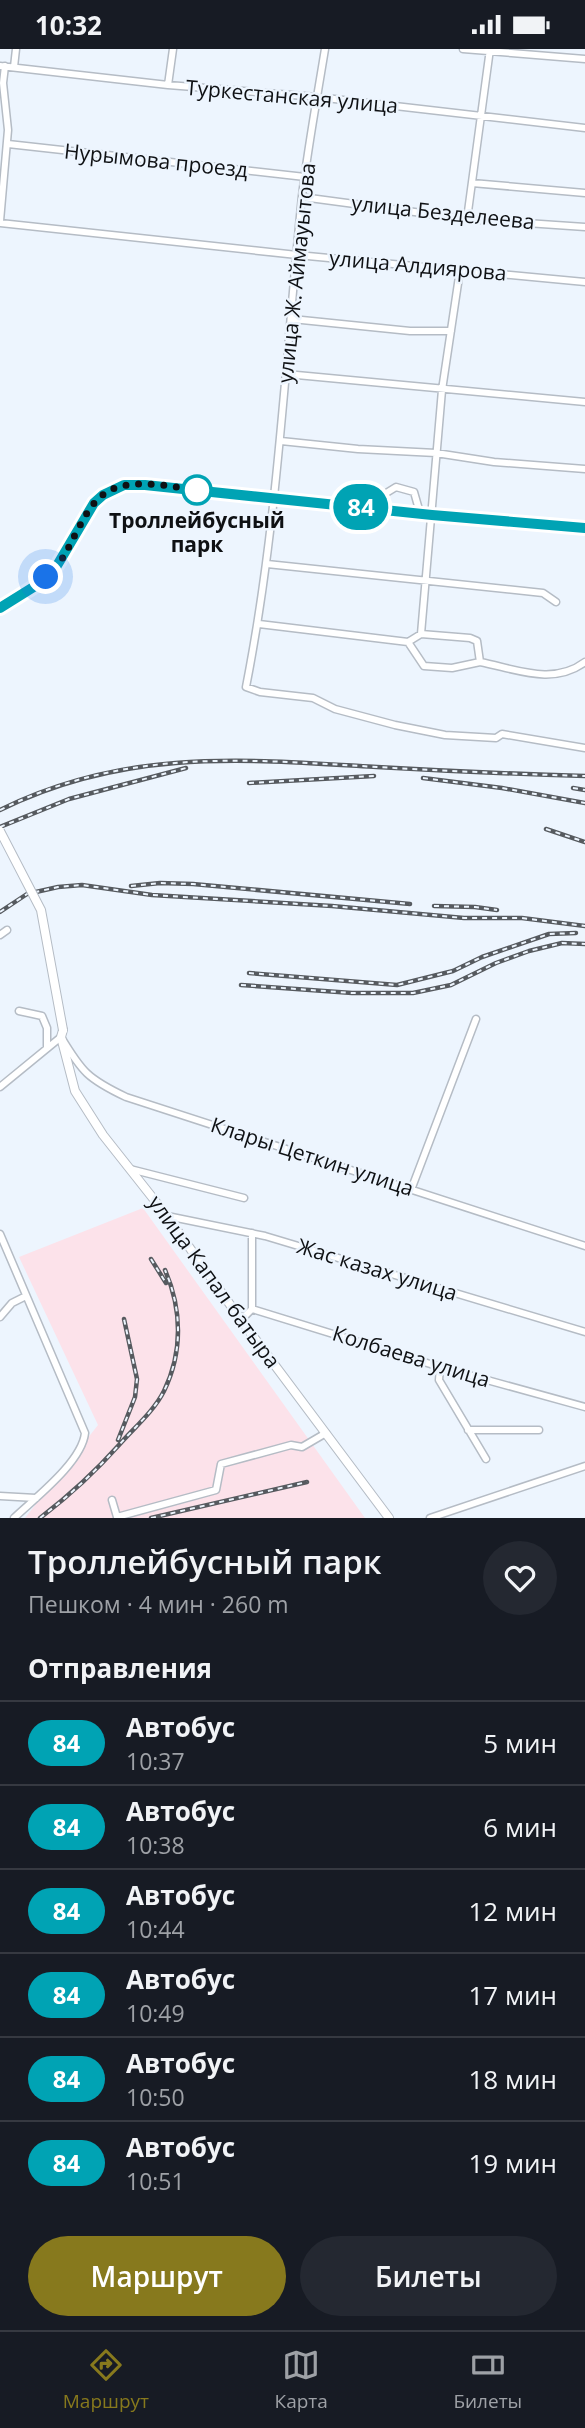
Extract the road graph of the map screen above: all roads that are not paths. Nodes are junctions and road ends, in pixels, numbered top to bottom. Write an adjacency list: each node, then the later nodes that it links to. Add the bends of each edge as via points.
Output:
1 (16, 49): 8 (street)
2 (173, 49): 9 (street)
3 (324, 49): 10 (street, улица Ж. Аймауытова)
4 (463, 49): 5 (street)
5 (490, 50): 6 (street); 11 (street)
6 (585, 59)
7 (3, 66): 8 (street, Туркестанская улица); 13 (street, via 8,118)
8 (14, 67): 9 (street, Туркестанская улица)
9 (168, 85): 10 (street, Туркестанская улица)
10 (317, 97): 11 (street, Туркестанская улица); 14 (street, улица Ж. Аймауытова)
11 (481, 117): 12 (street, Туркестанская улица); 15 (street)
12 (585, 128)
13 (5, 148): 14 (street, Нурымова проезд); 16 (street)
14 (304, 177): 18 (street, улица Ж. Аймауытова)
15 (472, 183): 17 (street); 19 (street)
16 (2, 186): 20 (street)
17 (585, 194)
18 (302, 197): 19 (street, улица Безделеева); 22 (street, улица Ж. Аймауытова)
19 (467, 219): 21 (street, улица Безделеева)
20 (0, 222): 22 (street, улица Алдиярова)
21 (585, 227)
22 (297, 255): 23 (street, улица Алдиярова); 25 (street, улица Ж. Аймауытова)
23 (460, 270): 24 (street, улица Алдиярова); 26 (street)
24 (585, 282)
25 (292, 319): 26 (street); 27 (street, улица Ж. Аймауытова)
26 (451, 331): 28 (street)
27 (286, 374): 28 (street); 30 (street, улица Ж. Аймауытова)
28 (442, 390): 29 (street); 31 (street)
29 (585, 403)
30 (281, 441): 31 (street); 33 (street, улица Ж. Аймауытова)
31 (436, 453): 32 (street); 36 (street)
32 (585, 469)
33 (275, 498): 34 (main road); 38 (street, улица Ж. Аймауытова); 41 (main road, via 145,485 113,488 94,503 55,569)
34 (377, 509): 35 (main road); 35 (street, via 383,495 396,487 414,492)
35 (420, 513): 36 (main road)
36 (432, 515): 37 (main road); 39 (street)
37 (585, 528)
38 (267, 564): 39 (street); 42 (street, улица Ж. Аймауытова)
39 (426, 580): 40 (street, via 543,593); 43 (street)
40 (556, 602)
41 (0, 608)
42 (259, 624): 44 (street); 47 (street, улица Ж. Аймауытова, via 246,687 313,698 335,709 445,735 496,738 502,734)
43 (421, 634): 44 (street); 46 (street, via 471,638 480,649)
44 (408, 642): 46 (street, via 424,666 452,668)
45 (585, 661): 46 (street, via 557,675)
46 (480, 662)
47 (585, 748)
48 (0, 831): 53 (main road, улица Капал батыра, bridge, via 41,910)
49 (7, 930): 50 (street)
50 (0, 935)
51 (19, 1011): 54 (street, via 42,1016)
52 (476, 1019): 57 (street)
53 (62, 1033): 54 (street); 56 (main road, улица Капал батыра, via 75,1091); 57 (street, Клары Цеткин улица, via 79,1068 126,1097)
54 (47, 1048): 55 (street)
55 (0, 1087)
56 (130, 1169): 58 (street); 59 (main road, улица Капал батыра)
57 (411, 1190): 62 (street, Клары Цеткин улица)
58 (244, 1198)
59 (167, 1216): 60 (street, Жас казах улица); 66 (main road, улица Капал батыра)
60 (252, 1233): 64 (street); 67 (street, Жас казах улица)
61 (0, 1234): 63 (street)
62 (585, 1246)
63 (26, 1296): 65 (street, via 12,1303); 76 (street, via 85,1433 78,1452)
64 (252, 1309): 66 (street); 68 (street, Колбаева улица)
65 (0, 1318)
66 (241, 1320): 72 (main road, улица Капал батыра)
67 (585, 1332)
68 (440, 1367): 69 (street, Колбаева улица); 70 (street, via 439,1380)
69 (585, 1407)
70 (468, 1430): 71 (street); 73 (street)
71 (539, 1430)
72 (326, 1433): 77 (street, via 302,1447 291,1445 221,1464 216,1490 117,1517); 79 (main road, улица Капал батыра)
73 (486, 1459)
74 (585, 1466): 80 (street)
75 (0, 1496): 76 (street)
76 (36, 1498): 78 (street)
77 (112, 1500)
78 (14, 1518)
79 (389, 1518)
80 (430, 1518)

